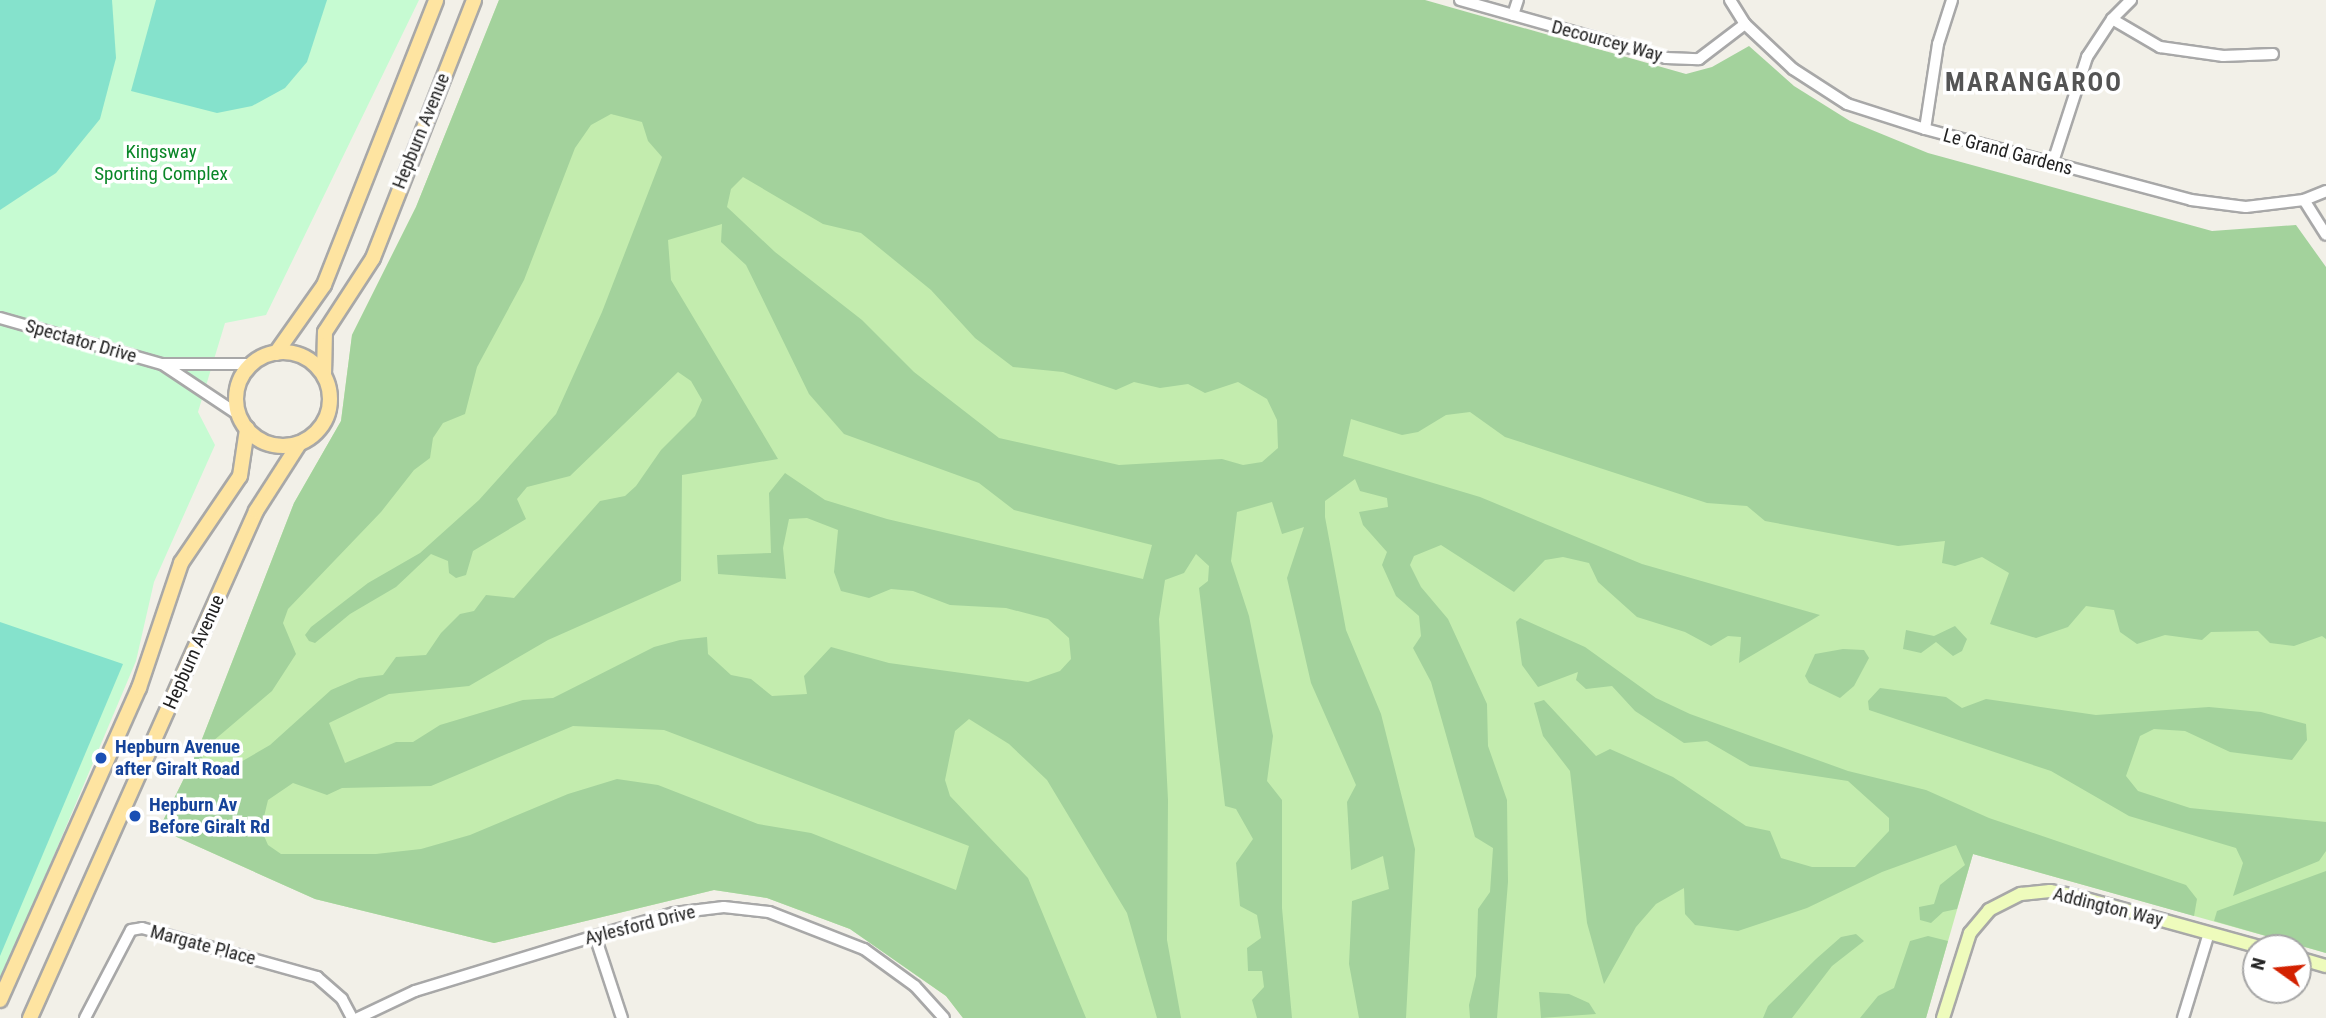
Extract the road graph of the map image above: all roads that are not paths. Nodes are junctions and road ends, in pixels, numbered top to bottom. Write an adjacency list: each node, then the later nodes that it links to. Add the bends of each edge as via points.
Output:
1 (436, 0): 18 (main road, Hepburn Avenue, via 324,285)
2 (474, 0): 21 (main road, Hepburn Avenue, via 373,258 325,332)
3 (1460, 0): 8 (street, Decourcey Way)
4 (1518, 0): 8 (street)
5 (1730, 0): 10 (street, Le Grand Gardens)
6 (1952, 0): 12 (street, via 1938,44)
7 (2131, 0): 9 (street)
8 (1513, 15): 10 (street, Decourcey Way, via 1666,58 1699,59)
9 (2112, 19): 11 (street, via 2160,47 2223,56); 13 (street, via 2087,57)
10 (1745, 24): 12 (street, Le Grand Gardens, via 1793,69 1847,104)
11 (2273, 54)
12 (1924, 129): 13 (street, Le Grand Gardens)
13 (2052, 165): 15 (street, Le Grand Gardens, via 2191,200 2246,207)
14 (2326, 191): 15 (street, Le Grand Gardens)
15 (2304, 201): 16 (street)
16 (2326, 235)
17 (0, 318): 19 (street, Spectator Drive)
18 (276, 353): 20 (main road); 21 (main road, via 306,358)
19 (162, 364): 20 (street, Spectator Drive); 22 (street, Spectator Drive)
20 (253, 364): 22 (main road, via 240,381)
21 (324, 375): 24 (main road, via 330,394 326,420)
22 (236, 413): 23 (main road)
23 (247, 429): 24 (main road, via 259,440 280,446); 29 (main road, Hepburn Avenue, via 240,476 181,563 139,688)
24 (299, 444): 30 (main road, Hepburn Avenue, via 256,511)
25 (595, 936): 33 (street, Aylesford Drive, via 415,991); 34 (street); 35 (street, Aylesford Drive, via 674,913 724,907 769,912 864,949 915,986)
26 (2208, 937): 27 (street, Addington Way); 28 (street, Addington Way); 36 (street, Addington Way, via 2071,895 2050,891 2021,894 1990,910 1970,933); 37 (street, Addington Way, via 2054,899 2019,902 1997,914 1975,939); 38 (street)
27 (2242, 944)
28 (2242, 949)
29 (0, 1000)
30 (30, 1018)
31 (85, 1018): 32 (street, Margate Place, via 131,930 142,928 317,977 342,999)
32 (352, 1018)
33 (358, 1018)
34 (622, 1018)
35 (944, 1018)
36 (1943, 1018)
37 (1951, 1018)
38 (2183, 1018)

